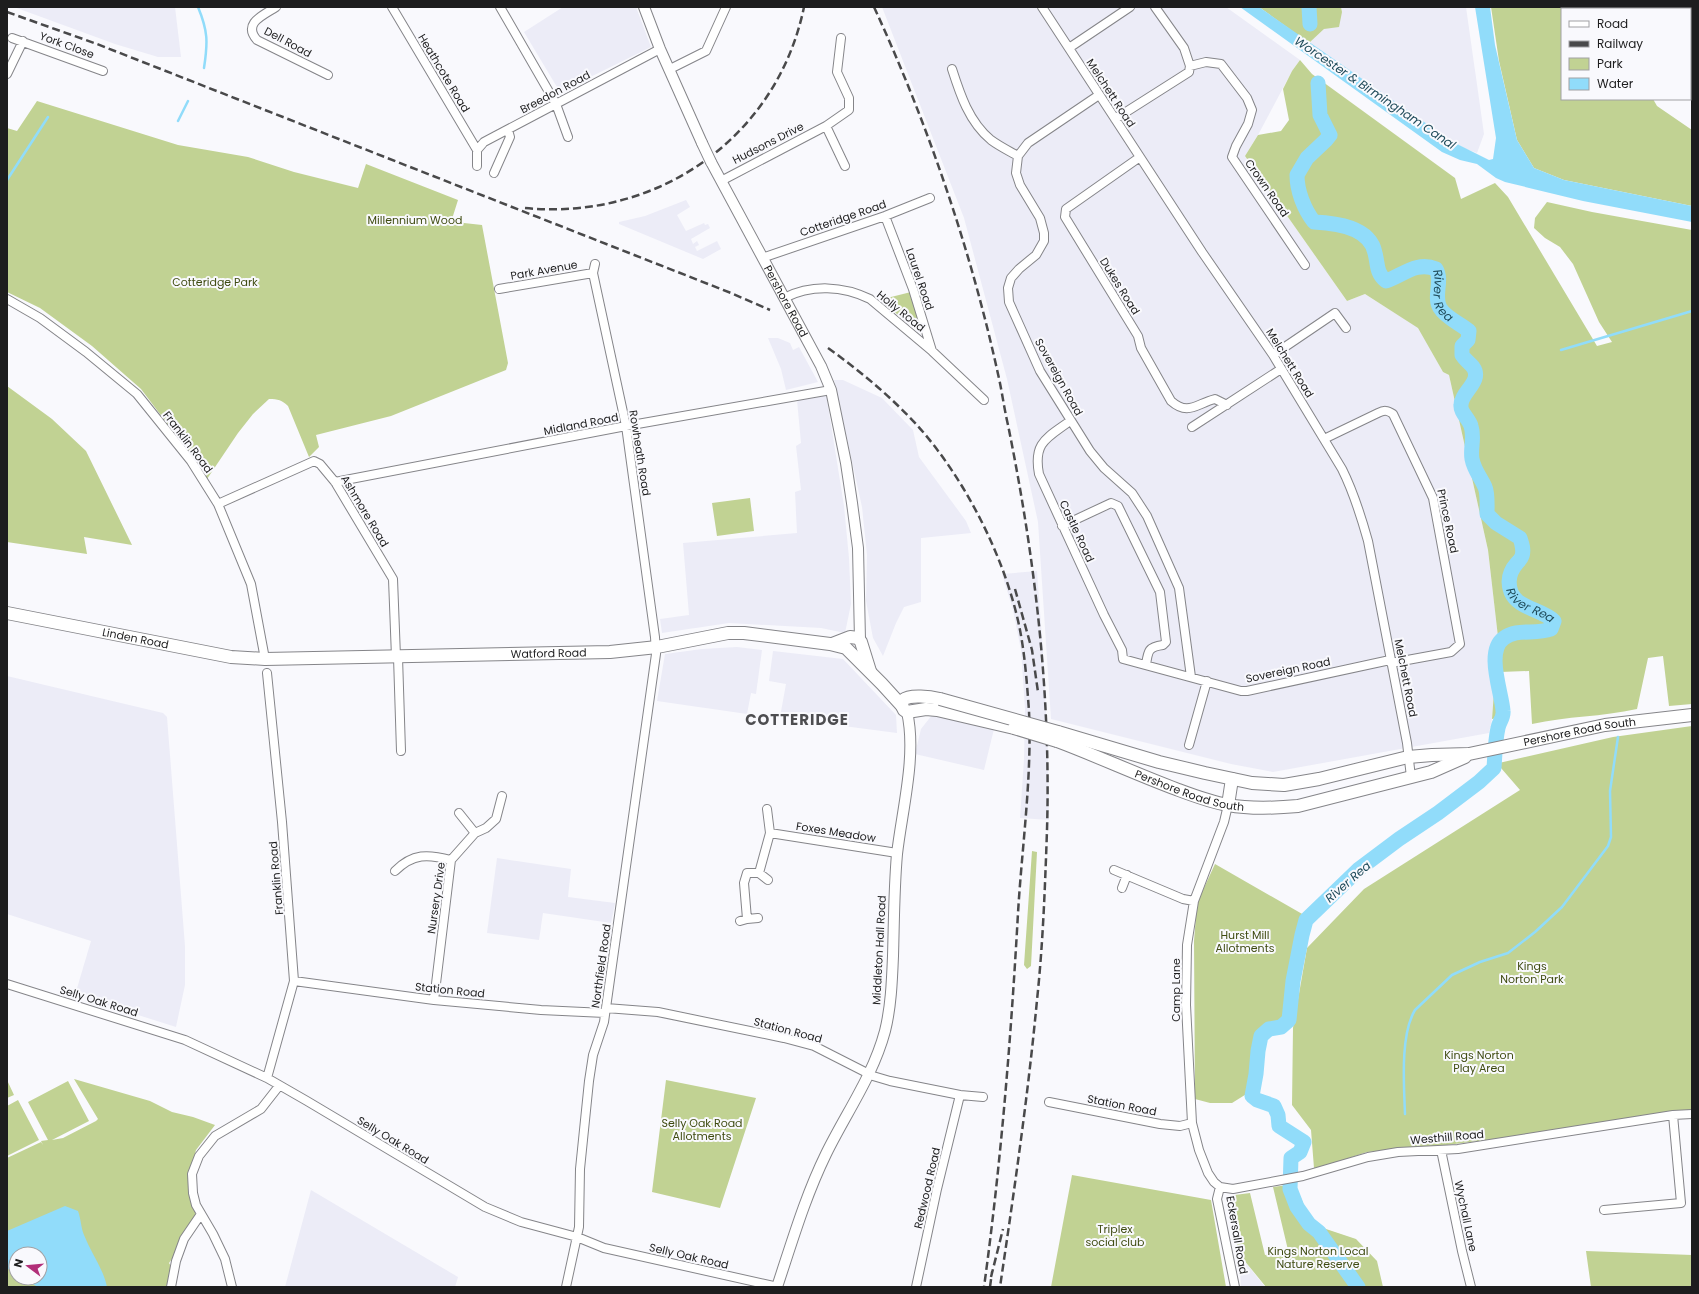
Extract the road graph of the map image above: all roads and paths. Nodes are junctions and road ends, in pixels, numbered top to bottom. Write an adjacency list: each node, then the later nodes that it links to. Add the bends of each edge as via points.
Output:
1 (276, 7): 19 (street, Dell Road, via 253,23 254,36 257,40)
2 (392, 7): 26 (street, Heathcote Road)
3 (500, 7): 21 (street)
4 (644, 7): 12 (main road, Pershore Road)
5 (726, 7): 15 (street, via 706,52)
6 (1042, 7): 13 (street, Melchett Road)
7 (1130, 7): 13 (street)
8 (1154, 7): 14 (street, via 1184,48)
9 (12, 38): 11 (street, York Close)
10 (841, 38): 23 (street, Hudsons Drive, via 837,72 850,106 846,113)
11 (23, 41): 17 (street, York Close); 18 (street, York Close)
12 (660, 48): 15 (main road, Pershore Road); 21 (street, Breedon Road)
13 (1069, 48): 20 (street, Melchett Road)
14 (1190, 66): 22 (street, via 1189,72); 37 (street, Crown Road, via 1206,62 1221,64 1247,98 1252,110 1232,157)
15 (670, 69): 32 (main road, Pershore Road, bridge)
16 (952, 69): 27 (street, via 963,102 980,128 990,139)
17 (103, 71)
18 (7, 74)
19 (328, 75)
20 (1099, 95): 22 (street, Melchett Road); 27 (street, via 1028,143)
21 (556, 104): 24 (street, Breedon Road); 25 (street)
22 (1115, 119): 28 (street, Melchett Road)
23 (826, 126): 30 (street); 32 (street, Hudsons Drive)
24 (508, 130): 26 (street, Breedon Road, via 484,142); 31 (street, via 510,137)
25 (568, 137)
26 (477, 150): 29 (street)
27 (1018, 156): 49 (street, Sovereign Road, via 1016,174 1040,218 1044,242 1036,255 1011,278 1008,288 1009,302 1040,371)
28 (1140, 157): 44 (street, Melchett Road); 48 (street, Dukes Road, via 1066,209 1064,217 1138,336 1141,348 1171,401 1179,407 1188,409 1215,399)
29 (477, 166)
30 (845, 166)
31 (494, 173)
32 (721, 180): 35 (main road, Pershore Road)
33 (930, 198): 34 (street, Cotteridge Road)
34 (886, 216): 35 (street, Cotteridge Road); 43 (street, Laurel Road, via 913,289)
35 (762, 258): 40 (main road, Pershore Road)
36 (595, 264): 38 (street, Rowheath Road)
37 (1305, 265)
38 (594, 273): 39 (street, Park Avenue); 50 (street, Rowheath Road)
39 (499, 289)
40 (784, 298): 43 (street, Holly Road, via 796,292 835,288 862,295); 46 (main road, Pershore Road, via 821,366)
41 (7, 299): 54 (street, Franklin Road, via 40,318 137,394 191,461)
42 (1346, 328): 44 (street, via 1335,313)
43 (932, 351): 47 (street, Holly Road)
44 (1273, 355): 45 (street, Melchett Road)
45 (1281, 369): 48 (street); 52 (street, Melchett Road)
46 (831, 390): 50 (street, Midland Road); 57 (main road, Pershore Road, via 846,463 858,548 860,615)
47 (984, 400)
48 (1226, 405): 51 (street)
49 (1070, 421): 55 (street, Castle Road, via 1048,437 1037,453 1039,474); 65 (street, Sovereign Road, via 1090,452 1132,494 1147,516 1179,588)
50 (626, 426): 53 (street, Midland Road); 58 (street, Rowheath Road)
51 (1192, 427)
52 (1324, 439): 62 (street, Melchett Road, via 1342,469 1361,514); 62 (street, Prince Road, via 1378,412 1390,411 1431,491 1460,644 1451,652)
53 (336, 482): 54 (street, Ashmore Road, via 314,461); 59 (street, Ashmore Road, via 393,578)
54 (218, 504): 60 (street, Franklin Road, via 251,584)
55 (1062, 526): 61 (street, Castle Road, via 1122,650); 63 (street, via 1111,503 1118,506 1160,592 1166,642 1150,649)
56 (7, 613): 60 (highway, Linden Road, via 231,657)
57 (853, 644): 58 (highway, Watford Road, via 830,644 733,633); 67 (highway, via 871,674)
58 (656, 646): 59 (highway, Watford Road, via 610,652); 95 (street, Northfield Road)
59 (397, 657): 60 (highway, Watford Road); 71 (street, Ashmore Road)
60 (265, 659)
61 (1123, 659): 63 (street, Sovereign Road)
62 (1391, 661): 66 (street, Sovereign Road, via 1251,690 1241,690); 73 (street, Melchett Road)
63 (1146, 665): 65 (street, Sovereign Road)
64 (267, 673): 92 (street, Franklin Road, via 284,838)
65 (1191, 677): 66 (street, Sovereign Road)
66 (1207, 681): 70 (street)
67 (908, 705): 69 (highway, Pershore Road South, bridge); 69 (highway, bridge, via 929,696 1037,725 1039,730); 82 (main road, Middleton Hall Road, via 910,747)
68 (1692, 715): 72 (highway, Pershore Road South, via 1605,725)
69 (1060, 738): 75 (highway, Pershore Road South); 77 (highway, Pershore Road South, via 1144,778 1193,796)
70 (1189, 745)
71 (401, 751)
72 (1469, 754): 73 (highway, Pershore Road South); 74 (highway, Pershore Road South, via 1431,772)
73 (1408, 757): 74 (street, Melchett Road); 75 (highway, Pershore Road South, via 1284,785)
74 (1411, 776): 77 (highway, Pershore Road South, via 1298,806)
75 (1232, 779): 77 (highway)
76 (502, 796): 80 (street, Nursery Drive, via 496,819)
77 (1228, 805): 90 (street, Camp Lane)
78 (767, 809): 81 (street)
79 (459, 813): 80 (street)
80 (475, 833): 83 (street, Nursery Drive)
81 (770, 833): 82 (street, Foxes Meadow); 86 (street)
82 (897, 853): 96 (main road, Middleton Hall Road, via 892,986 885,1030)
83 (451, 860): 85 (street, via 433,855 415,857 404,862); 94 (street, Nursery Drive)
84 (1114, 870): 87 (street)
85 (395, 871)
86 (759, 873): 88 (street); 91 (street, via 747,872 744,883 744,920)
87 (1127, 875): 89 (street); 90 (street, via 1183,899)
88 (768, 880)
89 (1122, 888)
90 (1194, 901): 104 (street, Camp Lane, via 1187,945 1186,1006)
91 (758, 918)
92 (294, 981): 94 (street, Station Road); 97 (street, Franklin Road)
93 (7, 984): 97 (street, Selly Oak Road, via 168,1034)
94 (434, 1000): 95 (street, Station Road, via 541,1010)
95 (605, 1011): 96 (street, Station Road, via 658,1012 784,1038 814,1046); 109 (street, Northfield Road, via 589,1081 580,1169)
96 (869, 1074): 99 (street, Station Road, via 890,1081); 113 (main road, Middleton Hall Road, via 815,1175 801,1210)
97 (267, 1078): 98 (street, Selly Oak Road)
98 (279, 1086): 108 (street, via 261,1109 215,1136 199,1156 192,1174 193,1193); 109 (street, Selly Oak Road, via 478,1204 521,1222)
99 (960, 1095): 100 (street, Station Road); 114 (street, Redwood Road)
100 (983, 1097)
101 (1049, 1102): 104 (street, Station Road, via 1160,1124 1180,1126)
102 (1692, 1114): 103 (street, Westhill Road)
103 (1672, 1116): 105 (street, Westhill Road); 107 (street, via 1682,1203)
104 (1192, 1123): 106 (street, Camp Lane, via 1199,1150 1211,1178)
105 (1441, 1150): 106 (street, Westhill Road, via 1398,1152 1368,1157 1303,1176 1233,1190); 116 (street, Wychall Lane)
106 (1220, 1187): 115 (street, Eckersall Road, via 1217,1199)
107 (1604, 1210)
108 (201, 1214): 110 (street, via 184,1239); 111 (street, via 225,1259)
109 (577, 1237): 112 (street, Northfield Road); 113 (street, Selly Oak Road, via 604,1248)
110 (171, 1287)
111 (232, 1287)
112 (566, 1287)
113 (778, 1287)
114 (916, 1287)
115 (1235, 1287)
116 (1472, 1287)

